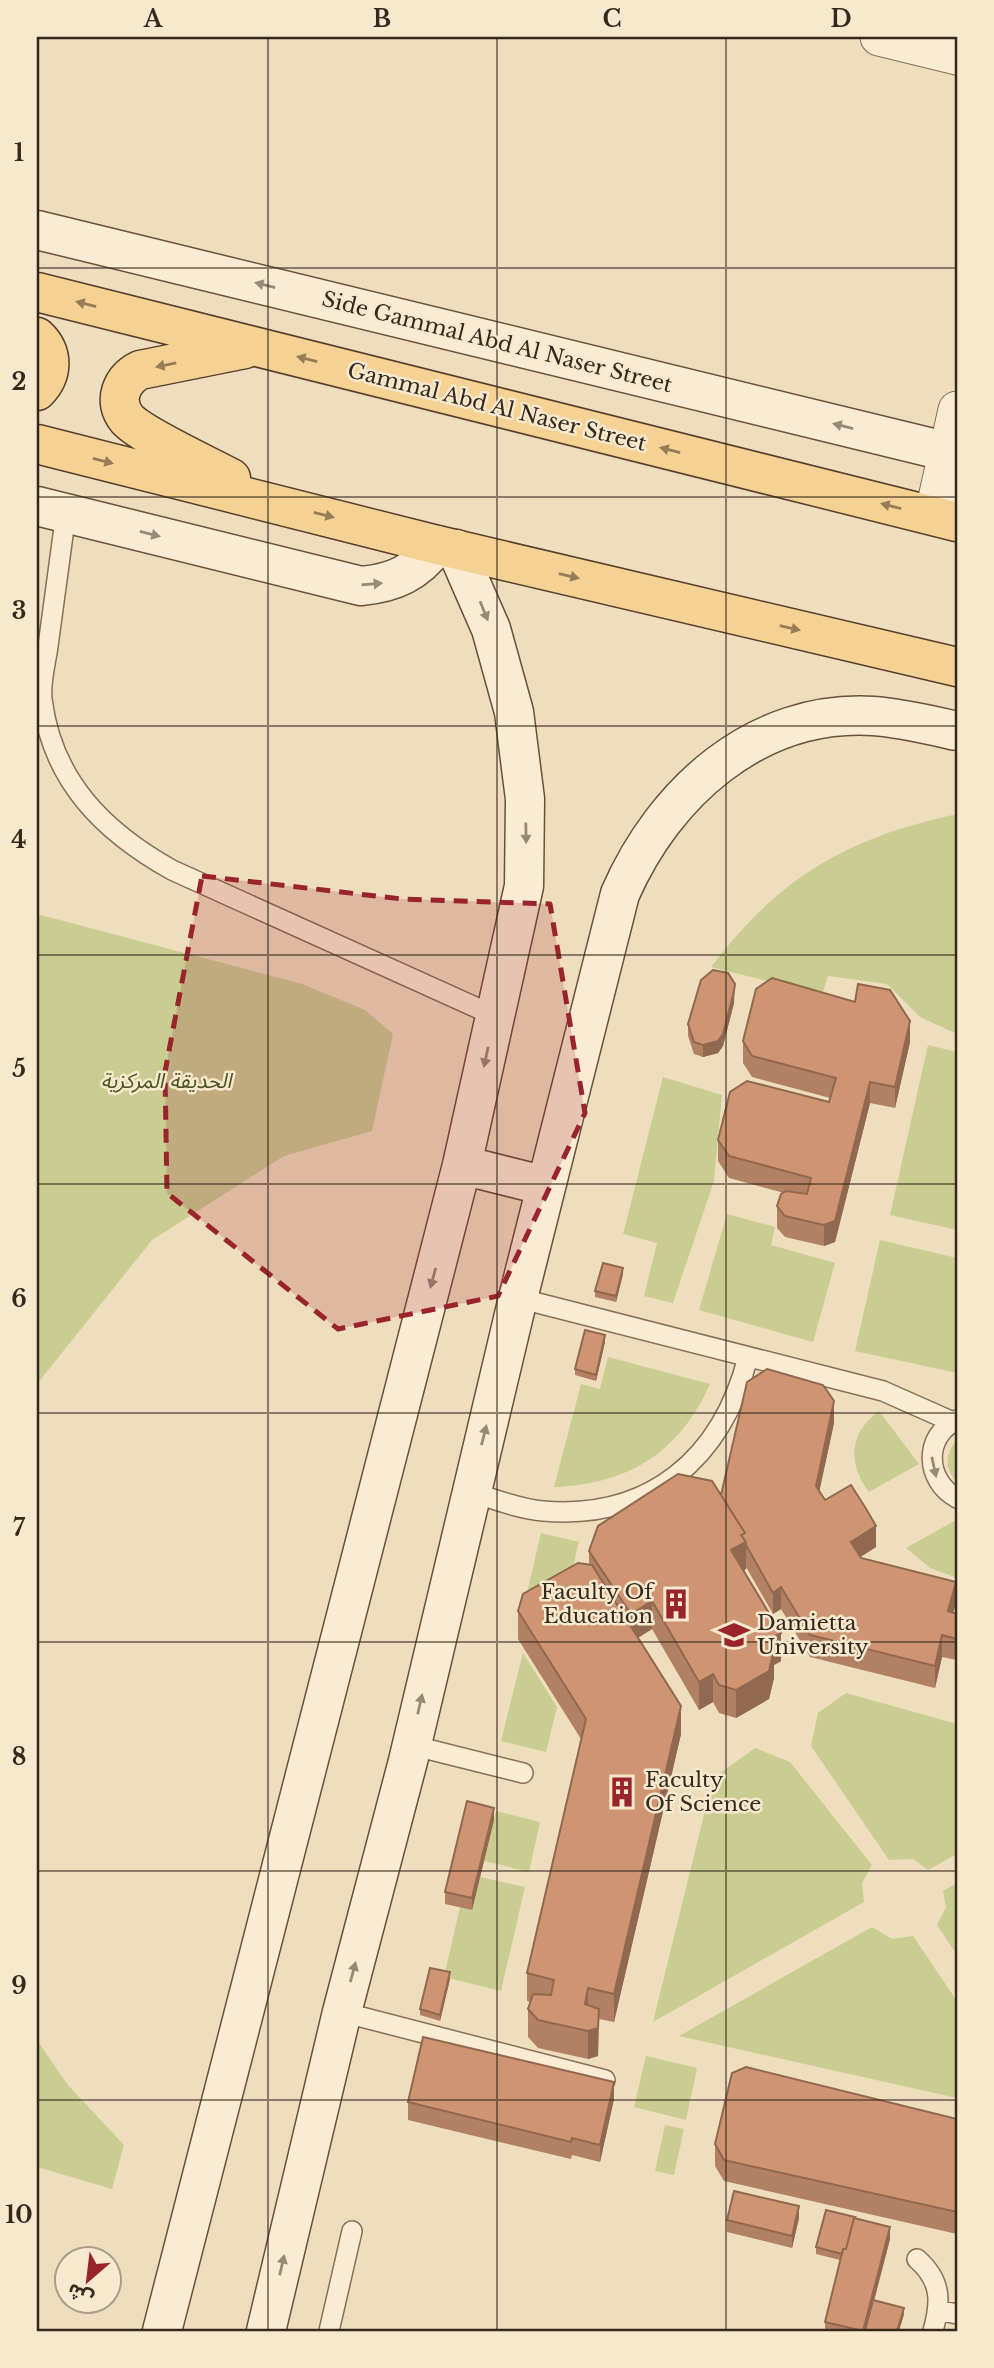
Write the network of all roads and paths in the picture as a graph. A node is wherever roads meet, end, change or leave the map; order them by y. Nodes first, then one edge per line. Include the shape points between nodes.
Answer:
1 (879, 37) edge
2 (957, 56) edge
3 (37, 230) edge
4 (37, 292) edge
5 (37, 337) edge
6 (257, 347) junction
7 (37, 391) edge
8 (957, 410) edge
9 (37, 444) edge
10 (952, 452) edge
11 (278, 504) junction
12 (51, 509) edge
13 (945, 519) edge
14 (447, 547) junction
15 (957, 667) edge
16 (957, 731) edge
17 (495, 1016) junction
18 (462, 1165) junction
19 (546, 1186) junction
20 (518, 1298) junction
21 (748, 1357) junction
22 (955, 1421) edge
23 (471, 1492) junction
24 (957, 1499) edge
25 (411, 1745) junction
26 (523, 1773) dead end
27 (342, 2012) junction
28 (605, 2080) edge
29 (352, 2231) dead end
30 (917, 2259) dead end
31 (948, 2312) edge
32 (162, 2331) edge
33 (266, 2331) edge
34 (329, 2331) edge
35 (933, 2331) edge

1 - 2 street
10 -> 3 main road, Side Gammal Abd Al Naser Street
6 -> 4 main road, Gammal Abd Al Naser Street
5 - 7 main road via 50,360 48,377
6 -> 11 main road via 141,370 125,382 120,401 122,412 136,427
13 -> 6 main road, Gammal Abd Al Naser Street
8 - 10 street
9 -> 11 main road
10 - 13 street
11 -> 14 main road
12 -> 14 main road via 361,586 398,579
12 - 17 lane via 42,696 51,741 71,782 98,818 133,848 172,870
14 -> 15 main road
14 -> 17 main road via 491,629 521,756 524,886
16 - 19 main road via 872,716 803,724 735,753 677,800 635,861 620,894
17 -> 18 main road
18 - 19 main road
18 -> 32 main road
19 - 20 main road
20 - 21 lane
23 -> 20 main road
21 - 22 lane via 883,1391
21 - 23 lane via 740,1392 702,1453 675,1477 644,1495 611,1507 575,1512 540,1511
22 -> 24 lane via 936,1440 932,1464 941,1486
25 -> 23 main road
25 - 26 lane
27 -> 25 main road
27 - 28 lane
33 -> 27 main road
29 - 34 lane
30 - 31 lane via 934,2278
31 - 35 lane

